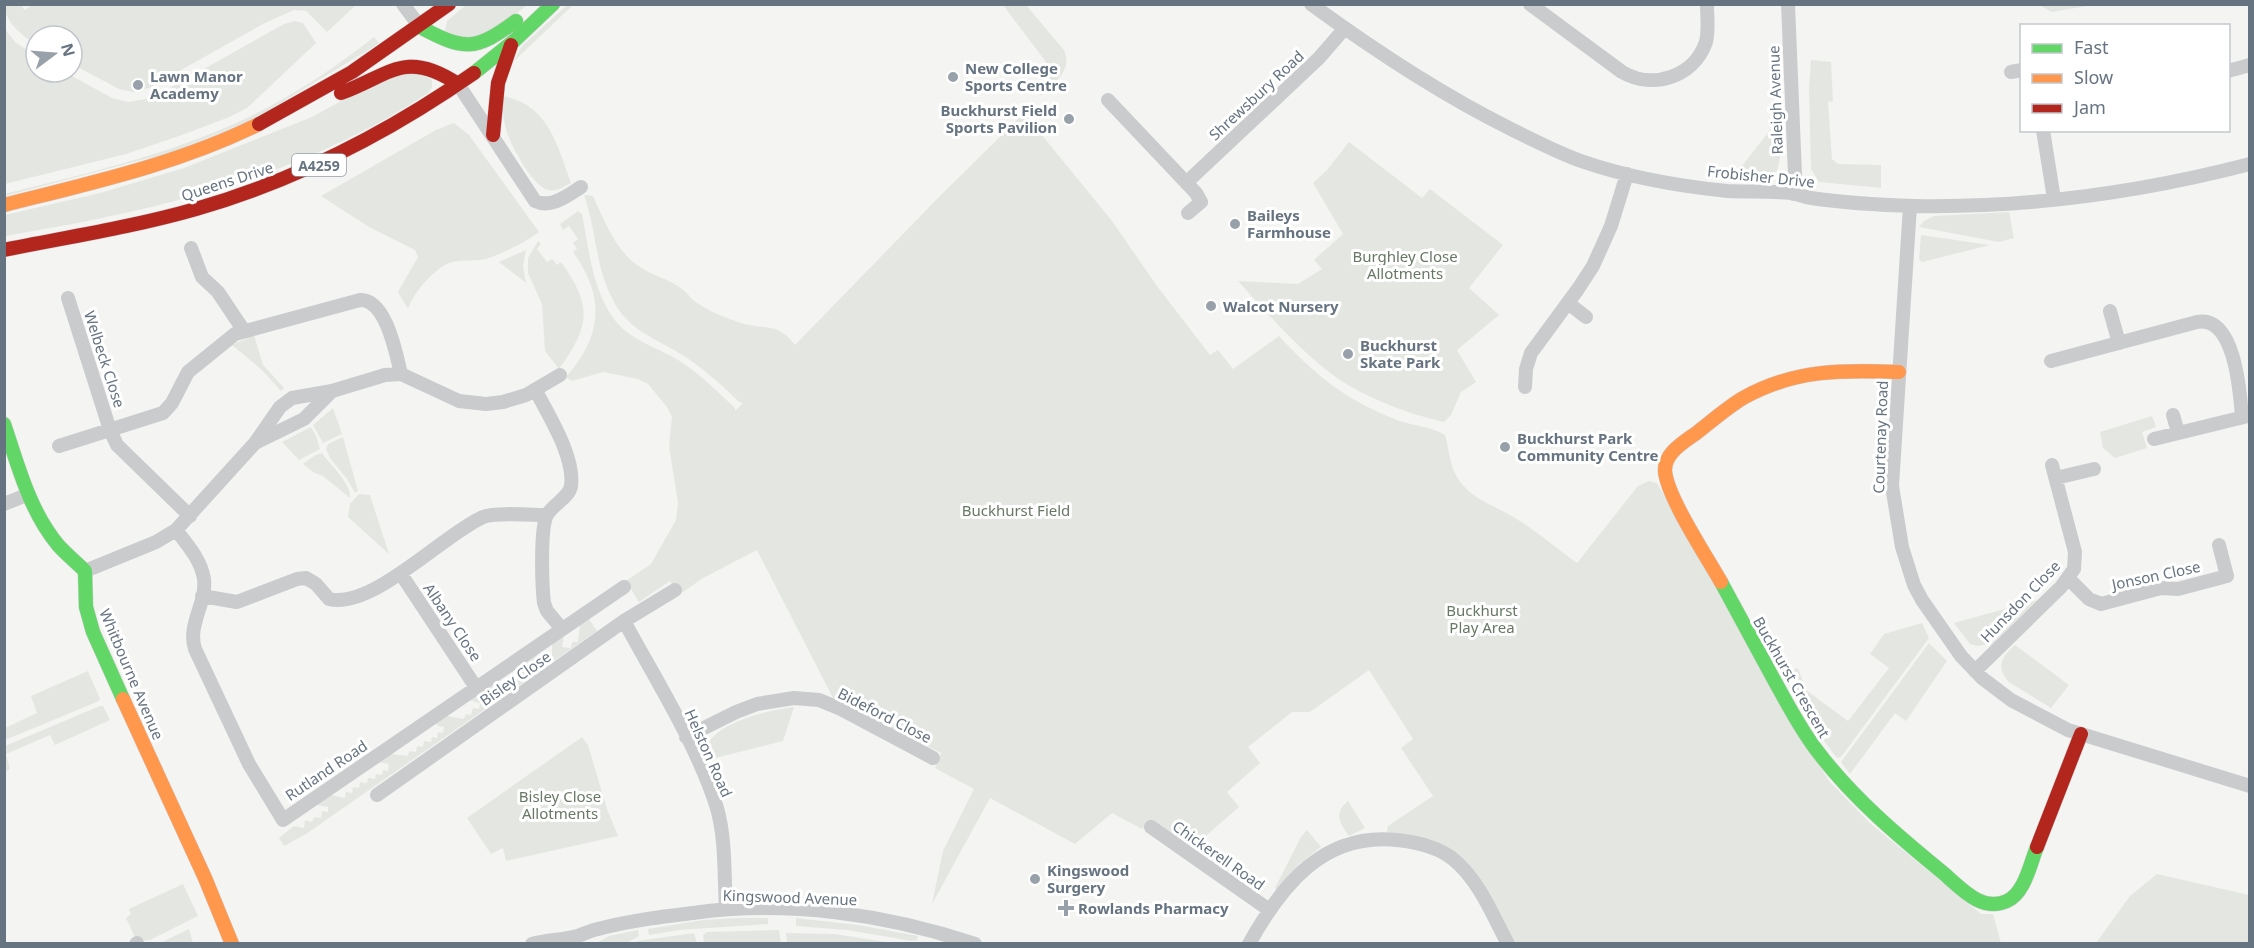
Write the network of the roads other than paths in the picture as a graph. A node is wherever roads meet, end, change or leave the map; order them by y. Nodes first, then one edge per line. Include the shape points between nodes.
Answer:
1 (403, 4) edge
2 (449, 4) edge
3 (1311, 4) edge
4 (1530, 4) edge
5 (1707, 4) edge
6 (1788, 4) edge
7 (553, 5) edge
8 (420, 27) junction
9 (1345, 28) junction
10 (515, 40) junction
11 (2250, 65) edge
12 (2230, 71) edge
13 (458, 84) junction
14 (1108, 100) dead end
15 (300, 105) junction
16 (2043, 132) edge
17 (493, 135) junction
18 (2250, 164) edge
19 (1627, 174) junction
20 (1187, 182) junction
21 (581, 187) dead end
22 (1794, 194) junction
23 (2054, 199) junction
24 (4, 205) edge
25 (1910, 206) junction
26 (1188, 213) dead end
27 (191, 248) dead end
28 (4, 250) edge
29 (68, 298) dead end
30 (1568, 303) junction
31 (2110, 311) dead end
32 (1586, 317) dead end
33 (244, 331) junction
34 (2119, 343) junction
35 (2051, 361) dead end
36 (1899, 372) junction
37 (401, 374) junction
38 (560, 375) dead end
39 (1525, 387) dead end
40 (332, 391) junction
41 (536, 391) junction
42 (2173, 415) dead end
43 (2246, 416) edge
44 (4, 424) edge
45 (110, 430) junction
46 (2178, 432) junction
47 (2154, 439) dead end
48 (255, 443) junction
49 (59, 446) dead end
50 (2094, 469) dead end
51 (29, 494) junction
52 (4, 504) edge
53 (547, 515) junction
54 (190, 516) junction
55 (176, 530) junction
56 (2219, 545) dead end
57 (85, 571) junction
58 (401, 574) junction
59 (2068, 579) junction
60 (624, 587) dead end
61 (675, 590) dead end
62 (202, 596) junction
63 (624, 621) junction
64 (562, 629) junction
65 (1975, 671) junction
66 (477, 689) junction
67 (2081, 734) junction
68 (686, 737) junction
69 (933, 758) dead end
70 (2250, 786) edge
71 (377, 795) dead end
72 (1150, 827) dead end
73 (726, 909) junction
74 (1268, 909) junction
75 (575, 940) edge
76 (232, 944) edge
77 (532, 944) edge
78 (975, 944) edge
79 (1249, 944) edge
80 (1508, 944) edge

1 - 8 street
2 - 8 street
3 - 9 street, Frobisher Drive
4 - 5 street via 1622,72 1651,81 1682,72 1699,55 1708,32
6 - 22 street, Raleigh Avenue
7 - 8 street via 515,22 496,37 471,46 453,44
7 - 10 street, Queens Drive / A4259
8 - 13 street
8 - 15 street
9 - 19 street, Frobisher Drive via 1496,121 1562,153
9 - 20 street, Shrewsbury Road via 1319,58
10 - 13 street, Queens Drive / A4259
10 - 17 street via 498,83
11 - 12 street
13 - 15 street via 434,69 398,68 345,92
13 - 17 street
13 - 28 street, Queens Drive / A4259 via 377,137 260,189 166,217
14 - 20 street
15 - 24 street via 175,159 124,176
16 - 23 street
17 - 21 street via 535,201 552,203
18 - 23 street, Frobisher Drive via 2158,184
19 - 22 street, Frobisher Drive via 1725,190
19 - 30 street via 1606,240
20 - 26 street via 1201,201
22 - 25 street, Frobisher Drive
23 - 25 street, Frobisher Drive via 2000,205
25 - 36 street, Courtenay Road
27 - 33 street via 202,277 218,292
29 - 45 street, Welbeck Close
30 - 32 street
30 - 39 street via 1533,350 1527,363
31 - 34 street
33 - 37 street via 355,301 369,301 387,326
33 - 45 street via 192,368 166,411
34 - 35 street
34 - 43 street via 2210,322 2220,330 2229,347
36 - 65 street, Courtenay Road via 1892,486 1902,547 1922,600 1950,643
36 - 67 street, Buckhurst Crescent via 1840,370 1805,374 1738,402 1670,454 1666,474 1676,502 1816,751 1869,809 1976,900 1987,904 2008,901 2022,887
37 - 40 street
37 - 41 street via 450,398 476,404 503,402
38 - 41 street
40 - 48 street via 303,419
40 - 48 street via 286,401
41 - 53 street via 567,456 571,482 569,492
42 - 46 street
43 - 46 street
44 - 51 street
45 - 49 street, Welbeck Close
45 - 54 street, Welbeck Close via 122,452
46 - 47 street
48 - 54 street
50 - 59 street, Hunsdon Close via 2054,472 2076,559
51 - 52 street
51 - 57 street via 44,526
53 - 58 street via 483,517
53 - 64 street via 544,603
54 - 55 street
55 - 57 street
55 - 62 street, Rutland Road via 201,570
56 - 59 street, Jonson Close via 2228,576 2178,589 2161,588 2101,604
57 - 76 street, Whitbourne Avenue via 86,607 93,632 201,867
58 - 62 street via 367,593 337,601 329,599 306,578 237,602
58 - 66 street, Albany Close
59 - 65 street, Hunsdon Close
60 - 64 street, Rutland Road
61 - 63 street, Bisley Close
62 - 66 street, Rutland Road via 193,634 195,649 252,770 283,820
63 - 68 street, Helston Road
63 - 71 street, Bisley Close
64 - 66 street, Rutland Road
65 - 67 street, Courtenay Road via 2011,700
67 - 70 street, Courtenay Road
68 - 69 street, Bideford Close via 757,704 810,699 841,709
68 - 73 street, Helston Road via 717,808 723,839
72 - 74 street, Chickerell Road
73 - 75 street, Kingswood Avenue via 594,930
73 - 78 street, Kingswood Avenue via 862,916 905,923
74 - 79 street, Chickerell Road
74 - 80 street, Chickerell Road via 1327,853 1361,841 1406,841 1437,850 1466,873
75 - 77 street, Kingswood Avenue

